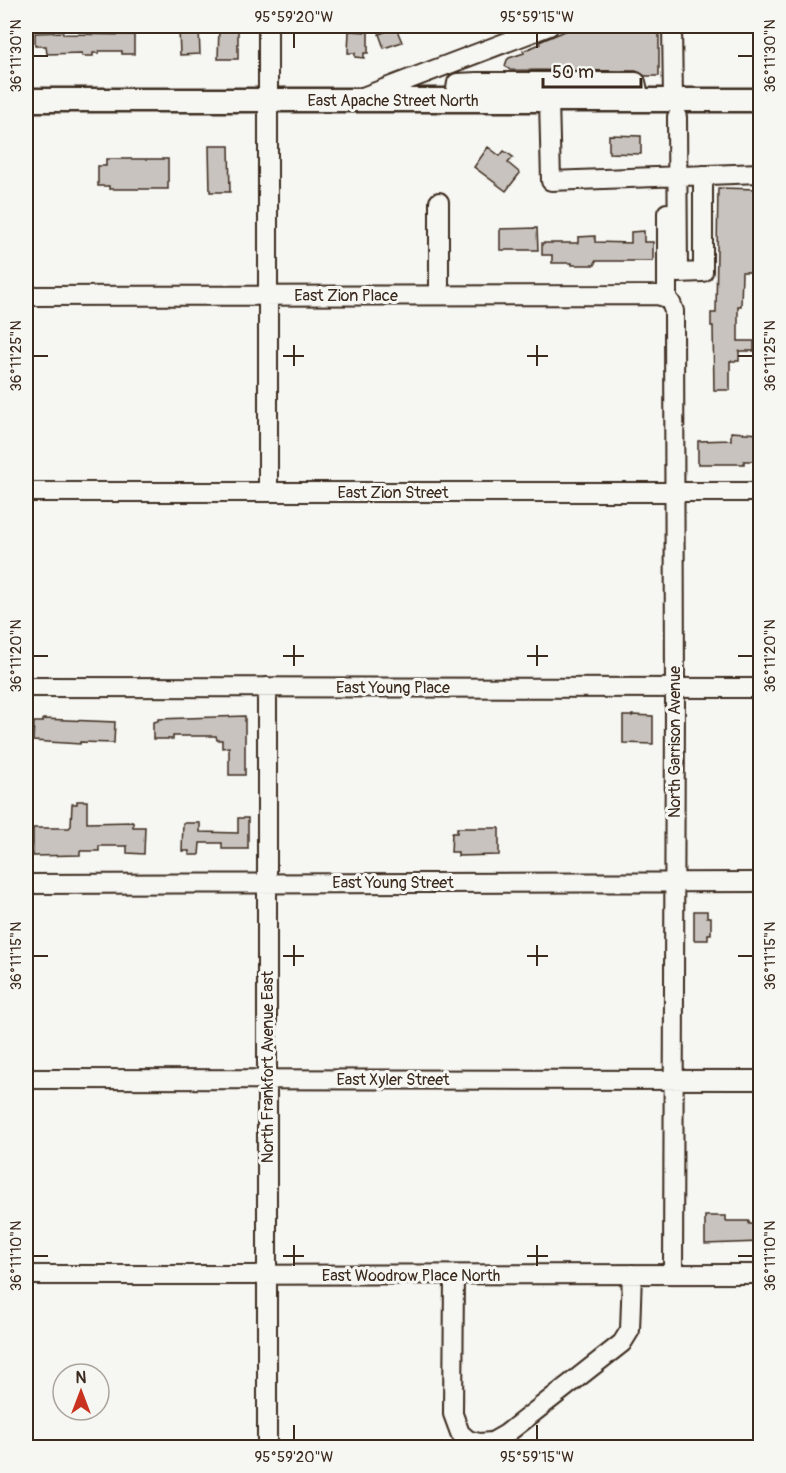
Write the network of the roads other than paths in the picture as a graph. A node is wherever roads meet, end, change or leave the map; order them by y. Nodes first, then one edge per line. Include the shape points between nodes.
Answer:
1 (268, 26) edge
2 (549, 26) edge
3 (672, 26) edge
4 (638, 91) junction
5 (455, 92) junction
6 (26, 100) edge
7 (269, 100) junction
8 (355, 100) junction
9 (549, 100) junction
10 (760, 100) edge
11 (675, 108) junction
12 (760, 173) edge
13 (703, 175) junction
14 (677, 176) junction
15 (439, 202) dead end
16 (667, 213) dead end
17 (439, 295) junction
18 (26, 296) edge
19 (267, 296) junction
20 (667, 298) junction
21 (268, 491) junction
22 (26, 492) edge
23 (674, 492) junction
24 (760, 492) edge
25 (26, 687) edge
26 (267, 687) junction
27 (675, 688) junction
28 (760, 688) edge
29 (674, 882) junction
30 (760, 882) edge
31 (267, 883) junction
32 (26, 884) edge
33 (267, 1078) junction
34 (26, 1079) edge
35 (674, 1080) junction
36 (760, 1080) edge
37 (673, 1273) junction
38 (632, 1274) junction
39 (760, 1274) edge
40 (26, 1275) edge
41 (266, 1275) junction
42 (454, 1275) junction
43 (267, 1448) edge

1 - 7 street
2 - 8 street
3 - 11 street
4 - 5 street
4 - 9 main road, East Apache Street North
4 - 11 main road, East Apache Street North
5 - 8 main road, East Apache Street North
5 - 9 main road, East Apache Street North
6 - 7 main road, East Apache Street North
7 - 8 main road, East Apache Street North
7 - 19 street
9 - 14 street via 551,181
10 - 11 main road, East Apache Street North
11 - 14 street
12 - 13 street
13 - 14 street
13 - 14 street via 703,272 678,273
15 - 17 street
16 - 20 street, North Garrison Avenue
17 - 19 street, East Zion Place
17 - 20 street, East Zion Place
18 - 19 street, East Zion Place
19 - 21 street
20 - 23 street, North Garrison Avenue via 674,311
21 - 22 street, East Zion Street
21 - 23 street, East Zion Street
23 - 24 street, East Zion Street
23 - 27 street, North Garrison Avenue
25 - 26 street, East Young Place
26 - 27 street, East Young Place
26 - 31 street, North Frankfort Avenue East
27 - 28 street, East Young Place
27 - 29 street, North Garrison Avenue
29 - 30 street, East Young Street
29 - 31 street, East Young Street
29 - 35 street, North Garrison Avenue
31 - 32 street, East Young Street
31 - 33 street, North Frankfort Avenue East
33 - 34 street, East Xyler Street
33 - 35 street, East Xyler Street
33 - 41 street, North Frankfort Avenue East
35 - 36 street, East Xyler Street
35 - 37 street, North Garrison Avenue
37 - 38 street, East Woodrow Place North
37 - 39 street, East Woodrow Place North
38 - 42 street, East Woodrow Place North
38 - 42 street via 630,1330 622,1343 506,1434 480,1443 460,1433 453,1414
40 - 41 street, East Woodrow Place North
41 - 42 street, East Woodrow Place North
41 - 43 street, North Frankfort Avenue East

